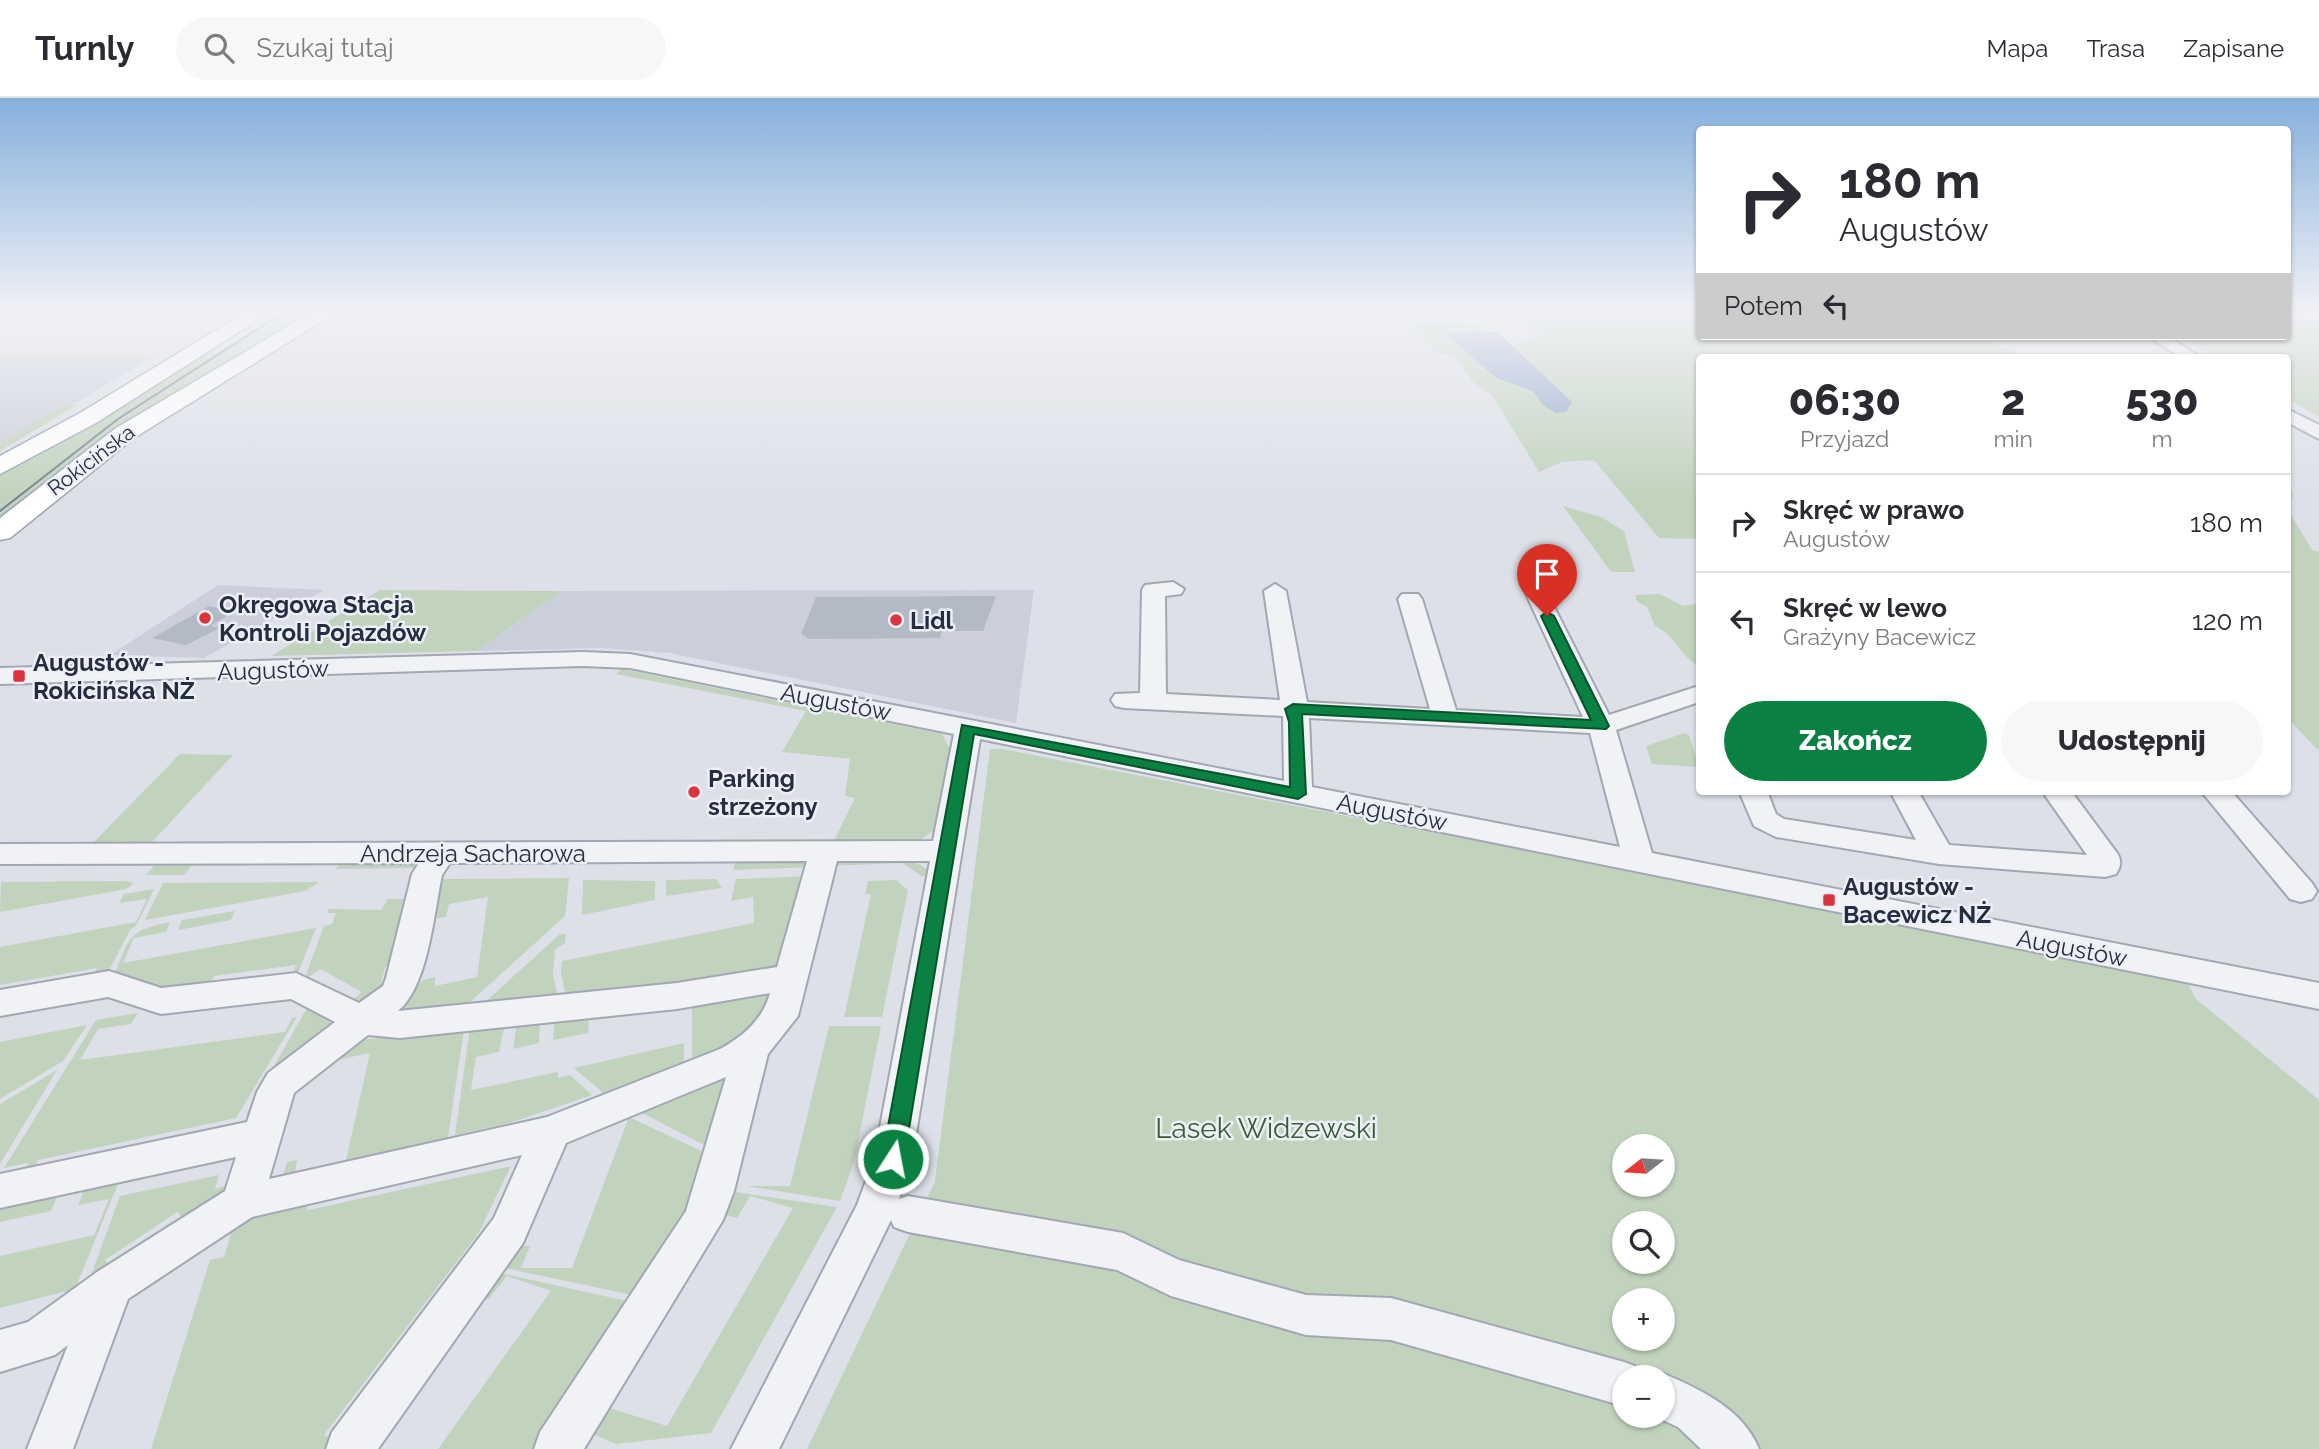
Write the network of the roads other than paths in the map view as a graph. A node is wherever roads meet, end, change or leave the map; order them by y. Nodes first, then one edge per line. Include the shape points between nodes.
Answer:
1 (161, 373) edge
2 (224, 373) edge
3 (2291, 416) edge
4 (2319, 433) edge
5 (0, 466) edge
6 (0, 531) edge
7 (1173, 590) dead end
8 (1275, 591) dead end
9 (1536, 594) dead end
10 (1410, 599) dead end
11 (0, 676) edge
12 (1696, 695) edge
13 (1124, 700) dead end
14 (1153, 701) junction
15 (1293, 709) junction
16 (1445, 716) junction
17 (1601, 726) junction
18 (968, 728) junction
19 (1298, 794) junction
20 (1755, 795) edge
21 (1906, 795) edge
22 (2059, 795) edge
23 (2219, 795) edge
24 (825, 851) junction
25 (946, 851) junction
26 (441, 853) junction
27 (0, 854) edge
28 (1939, 854) junction
29 (1639, 862) junction
30 (2301, 891) dead end
31 (791, 977) junction
32 (2319, 996) edge
33 (0, 1003) edge
34 (363, 1021) junction
35 (752, 1048) junction
36 (551, 1132) junction
37 (263, 1135) junction
38 (0, 1191) edge
39 (242, 1202) junction
40 (908, 1214) dead end
41 (112, 1286) junction
42 (0, 1351) edge
43 (1612, 1381) edge
44 (1675, 1402) edge
45 (50, 1449) edge
46 (349, 1449) edge
47 (557, 1449) edge
48 (754, 1449) edge
49 (1736, 1449) edge

1 - 5 main road, Rokicińska
2 - 6 main road, Rokicińska via 135,426
3 - 4 street
7 - 14 street via 1153,590
8 - 15 street
9 - 17 street
10 - 16 street
11 - 18 street, Augustów via 616,660
12 - 17 street
13 - 14 street
14 - 15 street
15 - 16 street
15 - 19 street
16 - 17 street
17 - 29 street
18 - 19 street, Augustów
18 - 25 street
19 - 29 street, Augustów
20 - 28 street via 1764,818 1776,827
21 - 28 street
22 - 28 street via 2106,860 2105,867
23 - 30 street
24 - 25 street, Andrzeja Sacharowa
24 - 26 street, Andrzeja Sacharowa
24 - 31 street
25 - 48 street via 893,1159 876,1209
26 - 27 street, Andrzeja Sacharowa
26 - 34 street via 428,874 400,987
29 - 32 street, Augustów
31 - 34 street via 689,995 411,1024 386,1026
31 - 35 street via 780,1016
33 - 34 street via 109,984 160,1000 296,986
34 - 37 street via 281,1083
35 - 36 street
35 - 47 street via 703,1220
36 - 39 street
36 - 46 street via 509,1230
37 - 38 street
37 - 39 street
39 - 41 street
40 - 43 street via 1123,1252 1171,1277 1306,1315 1391,1319
41 - 42 street via 39,1340
41 - 45 street
44 - 49 street via 1694,1411

